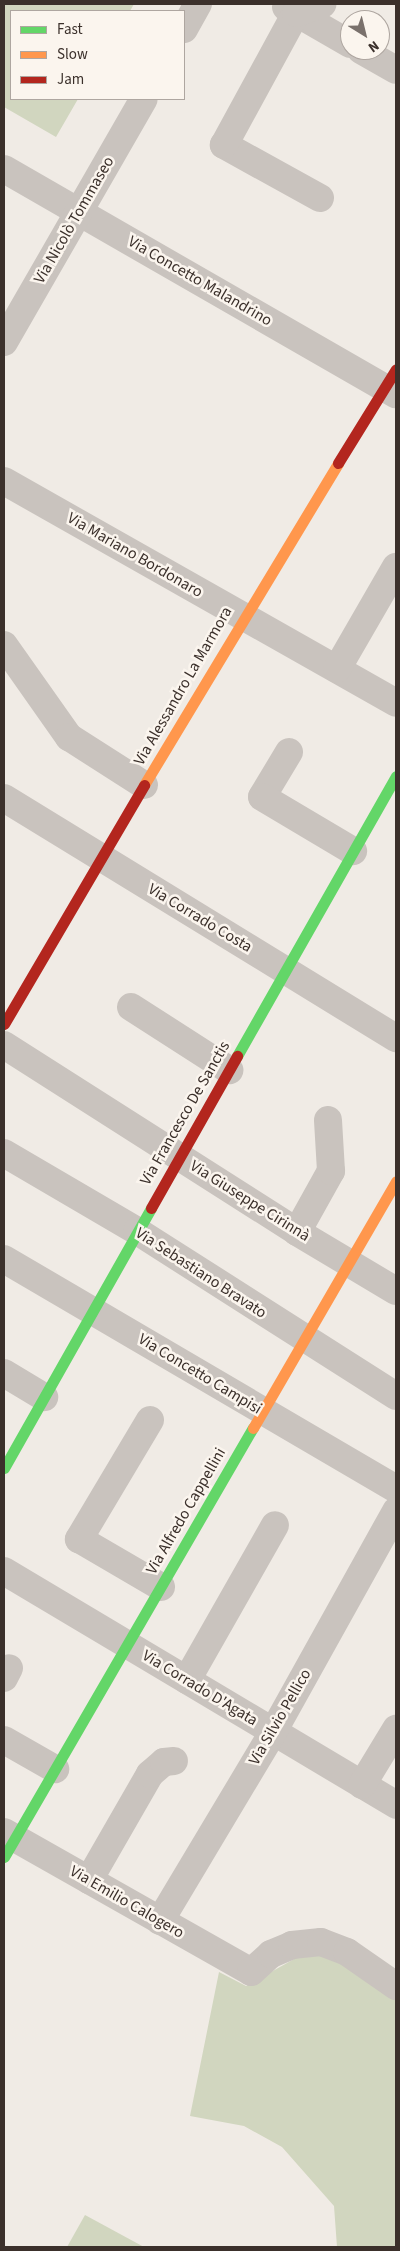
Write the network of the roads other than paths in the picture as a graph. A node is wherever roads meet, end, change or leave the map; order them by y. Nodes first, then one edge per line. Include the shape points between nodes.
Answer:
1 (198, 4) edge
2 (322, 4) edge
3 (289, 9) edge
4 (185, 27) edge
5 (340, 38) edge
6 (378, 60) edge
7 (396, 70) edge
8 (143, 100) edge
9 (4, 169) edge
10 (320, 198) dead end
11 (79, 212) junction
12 (4, 342) edge
13 (392, 383) edge
14 (4, 480) edge
15 (396, 567) edge
16 (244, 616) junction
17 (4, 645) edge
18 (336, 669) junction
19 (396, 703) edge
20 (289, 752) dead end
21 (396, 776) edge
22 (144, 784) junction
23 (4, 798) edge
24 (353, 851) junction
25 (101, 858) junction
26 (286, 970) junction
27 (130, 1007) dead end
28 (4, 1024) edge
29 (396, 1038) edge
30 (4, 1045) edge
31 (228, 1070) junction
32 (328, 1120) dead end
33 (4, 1153) edge
34 (178, 1157) junction
35 (396, 1181) edge
36 (137, 1232) junction
37 (297, 1232) junction
38 (4, 1259) edge
39 (350, 1262) junction
40 (396, 1291) edge
41 (91, 1310) junction
42 (304, 1339) junction
43 (4, 1373) edge
44 (396, 1396) edge
45 (44, 1397) junction
46 (263, 1411) junction
47 (150, 1420) dead end
48 (4, 1468) edge
49 (396, 1489) edge
50 (396, 1511) edge
51 (275, 1525) dead end
52 (4, 1571) edge
53 (161, 1587) junction
54 (127, 1644) junction
55 (187, 1680) junction
56 (396, 1729) edge
57 (273, 1732) junction
58 (4, 1740) edge
59 (174, 1762) dead end
60 (55, 1769) junction
61 (362, 1785) junction
62 (396, 1806) edge
63 (7, 1842) edge
64 (89, 1880) junction
65 (160, 1921) junction
66 (396, 1986) edge

1 - 4 street
2 - 3 street
3 - 5 street
3 - 10 street via 224,145
6 - 7 street
8 - 11 street, Via Nicolò Tommaseo
9 - 11 street, Via Concetto Malandrino
11 - 12 street, Via Nicolò Tommaseo
11 - 13 street, Via Concetto Malandrino
13 - 16 street, Via Alessandro La Marmora
14 - 16 street, Via Mariano Bordonaro
15 - 18 street
16 - 18 street, Via Mariano Bordonaro
16 - 22 street, Via Alessandro La Marmora
17 - 22 street via 69,737
18 - 19 street, Via Mariano Bordonaro
20 - 24 street via 262,798
21 - 24 street, Via Francesco De Sanctis
22 - 25 street, Via Alessandro La Marmora
23 - 25 street, Via Corrado Costa
24 - 26 street, Via Francesco De Sanctis
25 - 26 street, Via Corrado Costa
25 - 28 street, Via Alessandro La Marmora
26 - 29 street, Via Corrado Costa
26 - 31 street, Via Francesco De Sanctis
27 - 31 street
30 - 34 street, Via Giuseppe Cirinnà
31 - 34 street, Via Francesco De Sanctis
32 - 37 street via 331,1170
33 - 36 street, Via Sebastiano Bravato
34 - 36 street, Via Francesco De Sanctis
34 - 37 street, Via Giuseppe Cirinnà
35 - 39 street, Via Alfredo Cappellini
36 - 41 street, Via Francesco De Sanctis
36 - 42 street, Via Sebastiano Bravato
37 - 39 street, Via Giuseppe Cirinnà
38 - 41 street, Via Concetto Campisi
39 - 40 street, Via Giuseppe Cirinnà
39 - 42 street, Via Alfredo Cappellini
41 - 45 street, Via Francesco De Sanctis
41 - 46 street, Via Concetto Campisi
42 - 44 street, Via Sebastiano Bravato
42 - 46 street, Via Alfredo Cappellini
43 - 45 street
45 - 48 street, Via Francesco De Sanctis
46 - 49 street, Via Concetto Campisi
46 - 53 street, Via Alfredo Cappellini
47 - 53 street via 79,1539
50 - 57 street, Via Silvio Pellico
51 - 55 street
52 - 54 street, Via Corrado D'Agata
53 - 54 street, Via Alfredo Cappellini
54 - 55 street, Via Corrado D'Agata
54 - 60 street, Via Alfredo Cappellini
55 - 57 street, Via Corrado D'Agata
56 - 61 street
57 - 61 street, Via Corrado D'Agata
57 - 65 street, Via Silvio Pellico
58 - 60 street
59 - 64 street via 164,1762 150,1774
60 - 63 street, Via Alfredo Cappellini
61 - 62 street, Via Corrado D'Agata
63 - 64 street, Via Emilio Calogero
64 - 65 street, Via Emilio Calogero
65 - 66 street, Via Emilio Calogero via 251,1972 271,1954 292,1945 321,1942 347,1952

